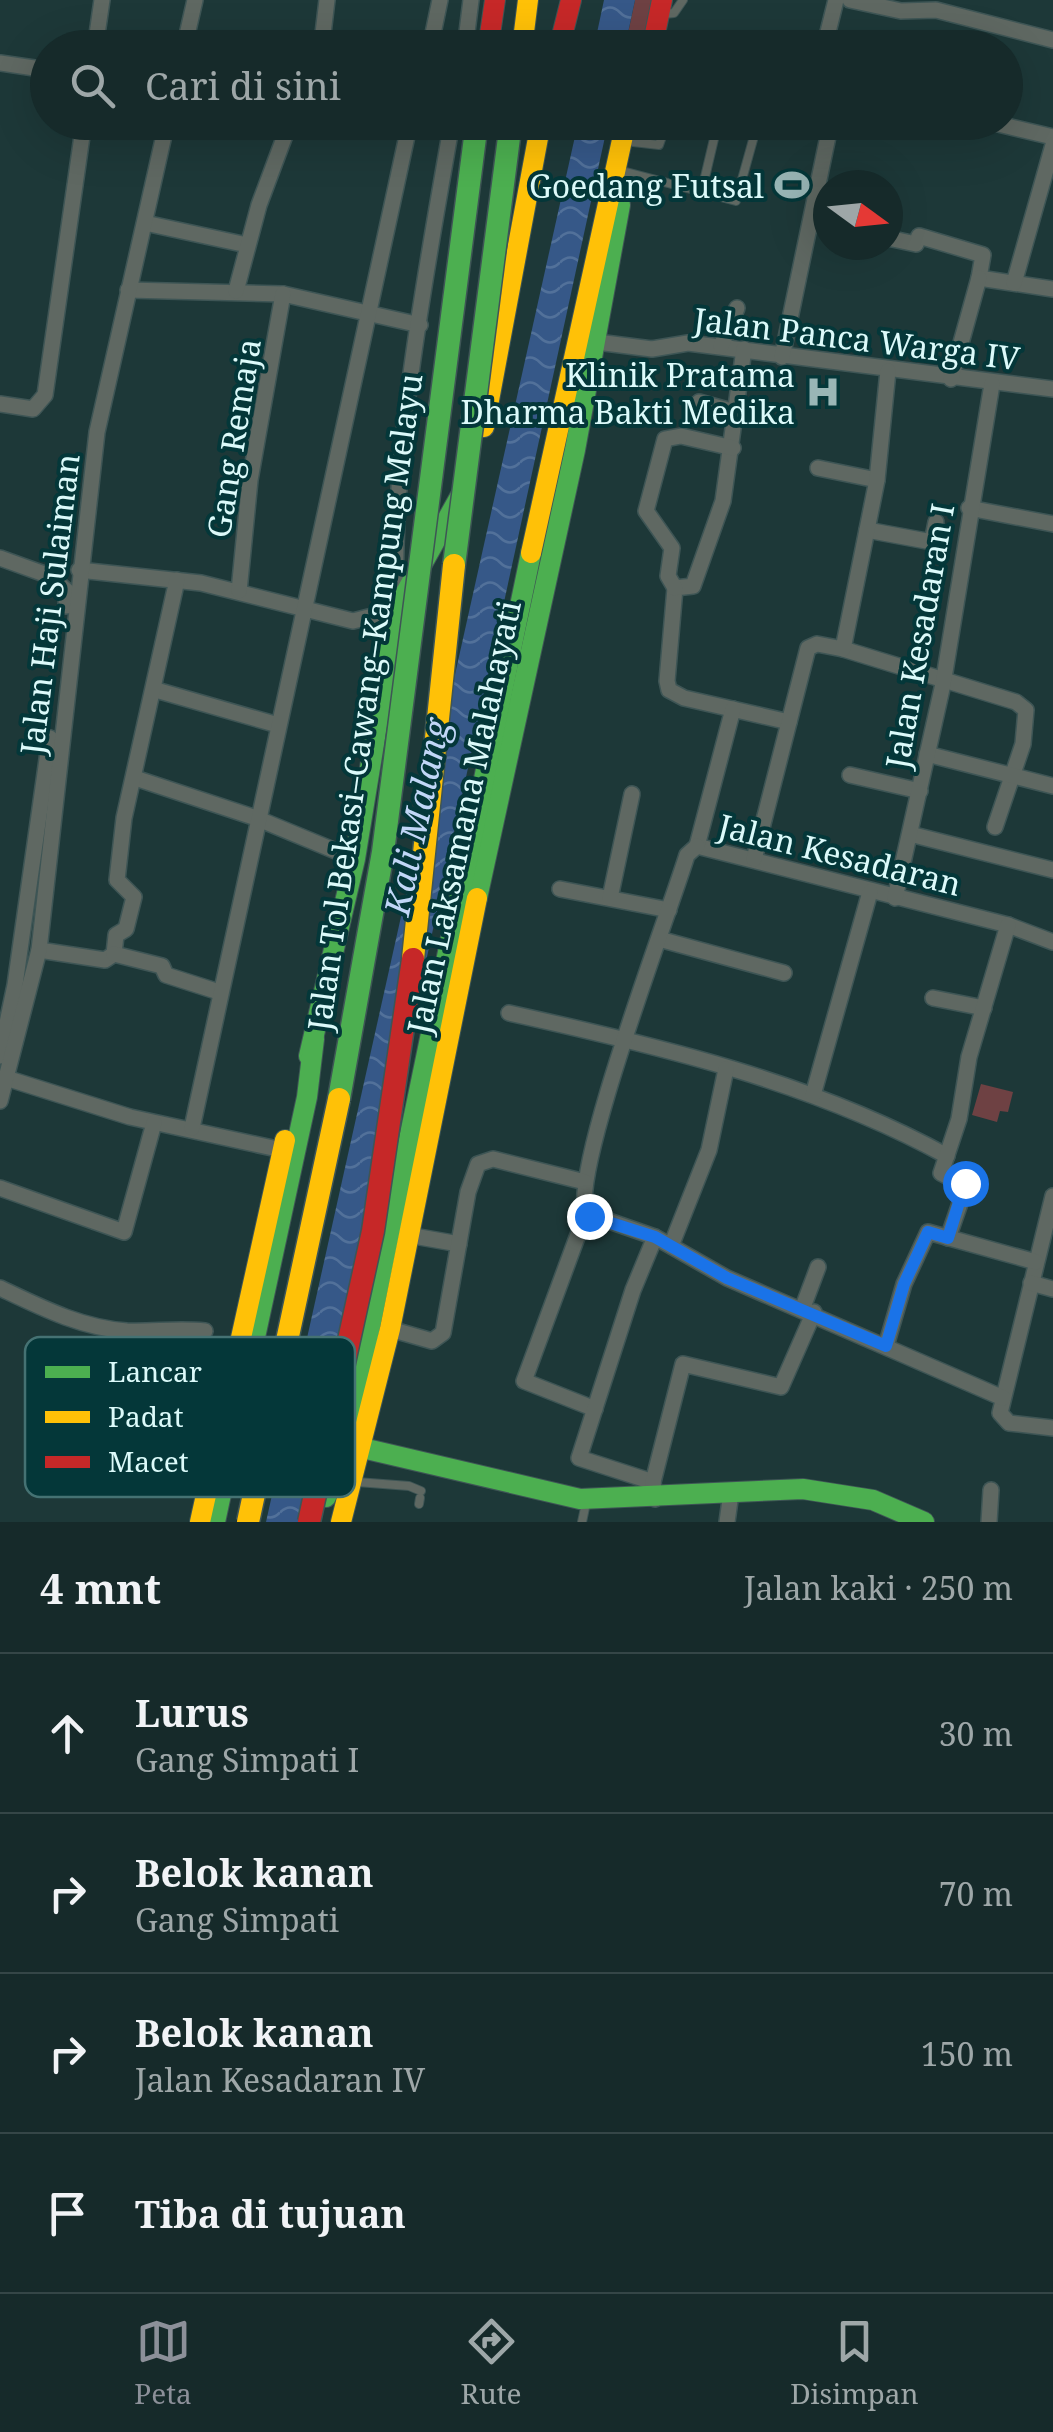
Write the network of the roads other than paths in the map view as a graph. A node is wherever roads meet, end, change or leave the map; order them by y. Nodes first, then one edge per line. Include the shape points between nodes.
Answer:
1 (102, 0) edge
2 (195, 0) edge
3 (327, 0) edge
4 (440, 0) edge
5 (471, 0) edge
6 (496, 0) edge
7 (528, 0) edge
8 (572, 0) edge
9 (683, 0) edge
10 (836, 0) edge
11 (850, 0) edge
12 (656, 29) edge
13 (98, 30) edge
14 (188, 30) edge
15 (323, 30) edge
16 (434, 30) edge
17 (467, 30) edge
18 (491, 30) edge
19 (524, 30) edge
20 (564, 30) edge
21 (828, 30) edge
22 (1014, 30) edge
23 (1023, 32) edge
24 (1053, 40) edge
25 (0, 63) edge
26 (30, 67) edge
27 (1023, 132) edge
28 (81, 140) edge
29 (164, 140) edge
30 (284, 140) edge
31 (406, 140) edge
32 (449, 140) edge
33 (475, 140) edge
34 (509, 140) edge
35 (538, 140) edge
36 (629, 140) edge
37 (630, 140) edge
38 (714, 140) edge
39 (753, 140) edge
40 (827, 140) edge
41 (1053, 141) edge
42 (626, 172) junction
43 (701, 194) junction
44 (810, 221) junction
45 (813, 222) edge
46 (145, 224) junction
47 (903, 241) edge
48 (247, 244) junction
49 (979, 278) junction
50 (1014, 283) junction
51 (1053, 289) edge
52 (128, 290) junction
53 (236, 291) junction
54 (283, 294) junction
55 (737, 308) dead end
56 (368, 311) junction
57 (420, 325) junction
58 (596, 342) junction
59 (721, 346) junction
60 (744, 349) junction
61 (782, 357) junction
62 (888, 371) junction
63 (952, 379) junction
64 (992, 384) junction
65 (1053, 388) edge
66 (699, 402) dead end
67 (0, 404) edge
68 (735, 412) junction
69 (733, 448) junction
70 (818, 468) dead end
71 (876, 480) junction
72 (969, 508) junction
73 (936, 522) dead end
74 (1053, 524) edge
75 (867, 530) junction
76 (3, 559) edge
77 (79, 570) junction
78 (0, 579) edge
79 (177, 580) junction
80 (676, 588) junction
81 (239, 590) junction
82 (302, 609) junction
83 (396, 610) junction
84 (842, 649) junction
85 (944, 684) junction
86 (156, 690) junction
87 (732, 709) junction
88 (789, 722) junction
89 (278, 724) junction
90 (927, 754) junction
91 (850, 775) dead end
92 (1012, 776) junction
93 (135, 778) junction
94 (1053, 786) edge
95 (920, 791) junction
96 (632, 794) dead end
97 (256, 818) junction
98 (995, 827) dead end
99 (910, 834) junction
100 (697, 846) junction
101 (355, 859) junction
102 (754, 859) junction
103 (1053, 870) edge
104 (560, 889) dead end
105 (870, 892) junction
106 (610, 898) junction
107 (896, 898) junction
108 (669, 910) junction
109 (1008, 925) junction
110 (659, 938) junction
111 (1053, 942) edge
112 (39, 950) junction
113 (114, 954) junction
114 (784, 973) dead end
115 (8, 982) edge
116 (220, 992) junction
117 (933, 998) dead end
118 (984, 1008) junction
119 (509, 1013) dead end
120 (314, 1039) junction
121 (624, 1039) junction
122 (0, 1056) edge
123 (726, 1069) junction
124 (6, 1078) junction
125 (812, 1095) junction
126 (0, 1101) edge
127 (154, 1122) junction
128 (192, 1128) junction
129 (282, 1150) junction
130 (947, 1156) junction
131 (585, 1182) junction
132 (0, 1188) edge
133 (1053, 1196) edge
134 (586, 1212) junction
135 (408, 1235) junction
136 (655, 1237) junction
137 (948, 1238) junction
138 (459, 1244) junction
139 (671, 1246) junction
140 (1036, 1262) junction
141 (818, 1267) dead end
142 (1030, 1284) junction
143 (0, 1288) edge
144 (1053, 1289) edge
145 (808, 1310) junction
146 (390, 1329) junction
147 (205, 1331) dead end
148 (241, 1337) edge
149 (255, 1337) edge
150 (288, 1337) edge
151 (350, 1337) edge
152 (886, 1346) junction
153 (355, 1397) edge
154 (1003, 1398) junction
155 (596, 1409) junction
156 (1053, 1428) edge
157 (358, 1447) junction
158 (355, 1462) edge
159 (355, 1481) edge
160 (990, 1490) dead end
161 (654, 1491) junction
162 (731, 1494) junction
163 (206, 1497) edge
164 (220, 1497) edge
165 (253, 1497) edge
166 (314, 1497) edge
167 (325, 1497) edge
168 (347, 1497) edge
169 (420, 1498) dead end
170 (584, 1510) edge
171 (916, 1520) edge
172 (200, 1522) edge
173 (215, 1522) edge
174 (248, 1522) edge
175 (309, 1522) edge
176 (318, 1522) edge
177 (341, 1522) edge
178 (727, 1522) edge
179 (989, 1522) edge

1 - 13 street
2 - 14 street
3 - 15 street
4 - 16 street
5 - 17 street
6 - 18 main road
7 - 19 main road
8 - 20 main road
9 - 12 lane
10 - 21 street
11 - 22 street via 901,11 936,10
23 - 24 street
25 - 26 street
27 - 41 street
28 - 67 street via 48,378 38,406
29 - 46 street, Jalan Haji Sulaiman
30 - 48 street
31 - 56 street
32 - 57 street
33 - 150 main road, Jalan Tol Bekasi–Cawang–Kampung Melayu, bridge via 383,852
34 - 151 main road, Jalan Tol Bekasi–Cawang–Kampung Melayu, bridge via 454,563 408,1004
35 - 83 main road via 482,439 462,494
36 - 153 main road via 475,806
37 - 42 main road, Jalan Laksamana Malahayati
38 - 43 lane
39 - 43 lane via 734,202
40 - 44 street
41 - 50 street
42 - 43 lane
42 - 58 main road, Jalan Laksamana Malahayati
44 - 45 street
44 - 61 street
46 - 48 street
46 - 52 street, Jalan Haji Sulaiman
47 - 49 street via 914,244 920,236 983,255
48 - 53 street
49 - 50 street
49 - 63 street
50 - 51 street
52 - 53 street
52 - 77 street, Jalan Haji Sulaiman via 97,432
53 - 54 street
54 - 56 street
54 - 81 street, Gang Remaja via 250,480
55 - 59 street
56 - 57 street
56 - 82 street
57 - 83 street via 394,546
58 - 59 street, Jalan Panca Warga IV via 652,349
58 - 135 main road, Jalan Laksamana Malahayati
59 - 60 street, Jalan Panca Warga IV
60 - 61 street, Jalan Panca Warga IV
60 - 68 street
61 - 62 street, Jalan Panca Warga IV
62 - 63 street, Jalan Panca Warga IV
62 - 71 street
63 - 64 street, Jalan Panca Warga IV
64 - 65 street, Jalan Panca Warga IV
64 - 72 street, Jalan Kesadaran I
66 - 68 street
68 - 69 street
69 - 80 street via 723,500 692,586
69 - 80 street via 665,439 646,511 672,548 668,576
70 - 71 street
71 - 75 street
72 - 74 street
72 - 85 street, Jalan Kesadaran I
73 - 75 street via 930,542
75 - 84 street
76 - 78 street
76 - 115 street via 68,591
77 - 79 street
77 - 112 street, Jalan Haji Sulaiman
79 - 81 street
79 - 86 street
80 - 87 street via 666,656 669,690
81 - 82 street
82 - 83 street via 361,621
82 - 89 street
83 - 101 main road via 368,728
84 - 85 street
84 - 88 street via 808,648
85 - 90 street, Jalan Kesadaran I
85 - 92 street via 1026,710
86 - 89 street
86 - 93 street
87 - 88 street
87 - 100 street
88 - 102 street
89 - 97 street
90 - 92 street
90 - 95 street, Jalan Kesadaran I
91 - 95 street
92 - 94 street
92 - 98 street
93 - 97 street
93 - 113 street via 117,880 134,897
95 - 99 street, Jalan Kesadaran I
96 - 106 street
97 - 101 street
97 - 116 street
99 - 103 street
99 - 107 street, Jalan Kesadaran I
100 - 102 street, Jalan Kesadaran
100 - 108 street, Jalan Kesadaran via 687,855
101 - 120 main road
102 - 105 street, Jalan Kesadaran
104 - 106 street
105 - 107 street, Jalan Kesadaran
105 - 125 street
106 - 108 street
107 - 109 street, Jalan Kesadaran
108 - 110 street, Jalan Kesadaran
109 - 111 street, Jalan Kesadaran
109 - 118 street
110 - 114 street
110 - 121 street, Jalan Kesadaran
112 - 113 street via 105,960
112 - 124 street, Jalan Haji Sulaiman
113 - 116 street
115 - 122 street
116 - 128 street
117 - 118 street
118 - 130 street
119 - 121 street
120 - 129 main road
120 - 149 main road
121 - 123 street
121 - 131 street, Jalan Kesadaran
123 - 125 street
123 - 139 street via 709,1150
124 - 126 street, Jalan Haji Sulaiman
124 - 127 street
125 - 130 street via 884,1121
127 - 128 street
127 - 132 street via 124,1232
128 - 129 street
129 - 148 main road
130 - 137 street via 941,1174 966,1186
131 - 134 street, Jalan Kesadaran
131 - 138 street via 493,1159 478,1164
133 - 140 street
134 - 136 street
134 - 155 street via 524,1381
135 - 138 street
135 - 146 main road, Jalan Laksamana Malahayati
136 - 139 street
136 - 155 street
137 - 140 street
137 - 152 street via 928,1232
138 - 146 street via 452,1300 438,1339
139 - 145 street via 727,1278
140 - 142 street
141 - 145 street
142 - 144 street
142 - 154 street
143 - 147 street via 125,1331
145 - 152 street
145 - 161 street via 781,1387 683,1364
146 - 157 main road, Jalan Laksamana Malahayati
152 - 154 street
154 - 156 street via 1000,1427
155 - 161 street via 579,1458
157 - 158 main road, Jalan Laksamana Malahayati
157 - 170 main road
159 - 169 lane via 409,1486
160 - 179 street
161 - 162 main road
161 - 170 main road
162 - 171 main road via 840,1492
162 - 178 street
163 - 172 main road
164 - 173 main road
165 - 174 main road, Jalan Tol Bekasi–Cawang–Kampung Melayu, bridge
166 - 175 main road, Jalan Tol Bekasi–Cawang–Kampung Melayu, bridge
167 - 176 main road
168 - 177 main road, Jalan Laksamana Malahayati

